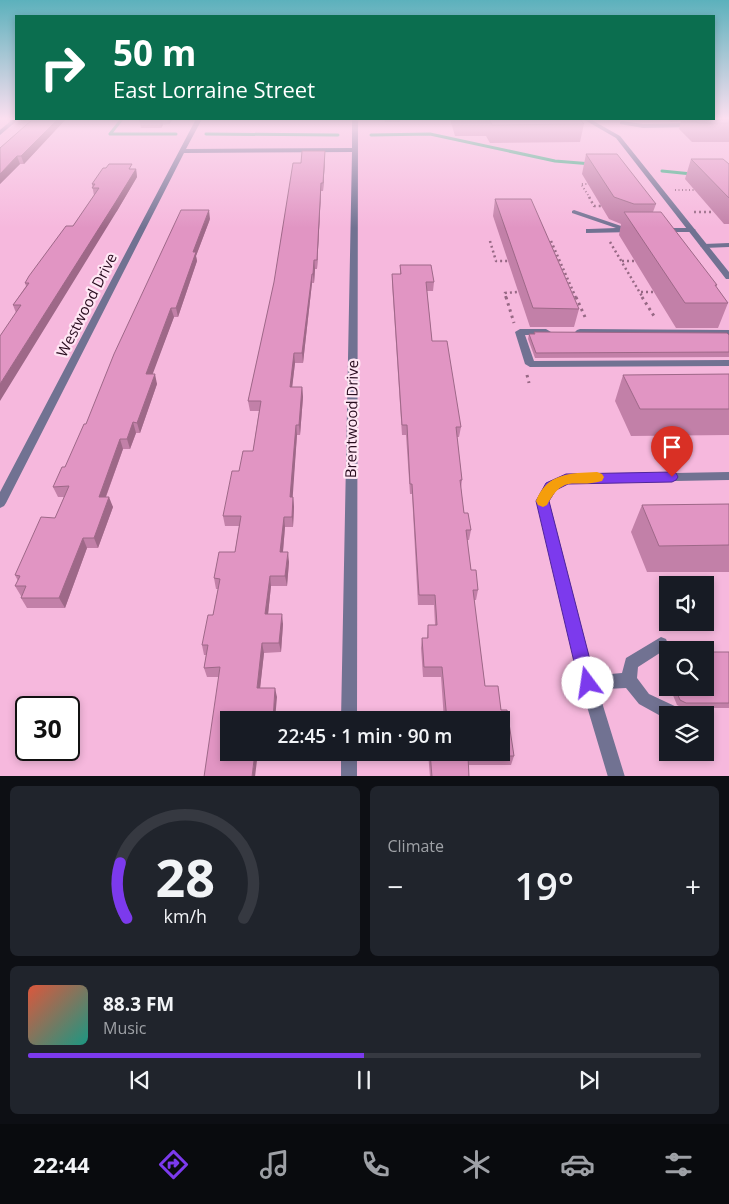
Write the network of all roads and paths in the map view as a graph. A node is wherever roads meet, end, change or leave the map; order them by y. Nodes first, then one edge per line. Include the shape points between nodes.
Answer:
1 (181, 155) edge
2 (355, 155) edge
3 (632, 155) edge
4 (591, 184) edge
5 (675, 190) dead end
6 (694, 190) dead end
7 (605, 206) edge
8 (574, 212) dead end
9 (693, 212) dead end
10 (714, 212) dead end
11 (658, 230) edge
12 (692, 230) junction
13 (589, 231) dead end
14 (490, 241) dead end
15 (551, 241) edge
16 (609, 241) dead end
17 (729, 245) edge
18 (704, 246) junction
19 (621, 260) junction
20 (508, 261) edge
21 (553, 261) edge
22 (560, 261) junction
23 (635, 261) dead end
24 (729, 277) edge
25 (518, 292) dead end
26 (567, 292) edge
27 (574, 292) junction
28 (640, 292) junction
29 (654, 292) dead end
30 (654, 316) dead end
31 (585, 317) dead end
32 (515, 325) dead end
33 (729, 333) edge
34 (729, 363) edge
35 (729, 476) edge
36 (0, 503) edge
37 (659, 645) edge
38 (629, 680) junction
39 (588, 683) junction
40 (659, 707) edge
41 (349, 711) edge
42 (349, 761) edge
43 (349, 776) edge
44 (618, 776) edge

1 - 36 street, Westwood Drive
2 - 41 street, Brentwood Drive
3 - 12 street
4 - 7 path via 581,184 594,206
5 - 6 path
8 - 13 street via 638,230
9 - 10 path
11 - 12 street
12 - 18 street
14 - 20 path via 496,261
15 - 22 path
16 - 19 path
17 - 18 street
18 - 24 street
19 - 23 path
19 - 28 path
21 - 22 path
22 - 27 path
25 - 32 path via 506,293
26 - 27 path
27 - 31 path
28 - 29 path
28 - 30 path
33 - 34 street via 520,332 530,364
35 - 39 street via 576,478 551,486 543,507
37 - 38 street via 631,663
38 - 39 street
38 - 40 street via 644,699
39 - 44 street
42 - 43 street

